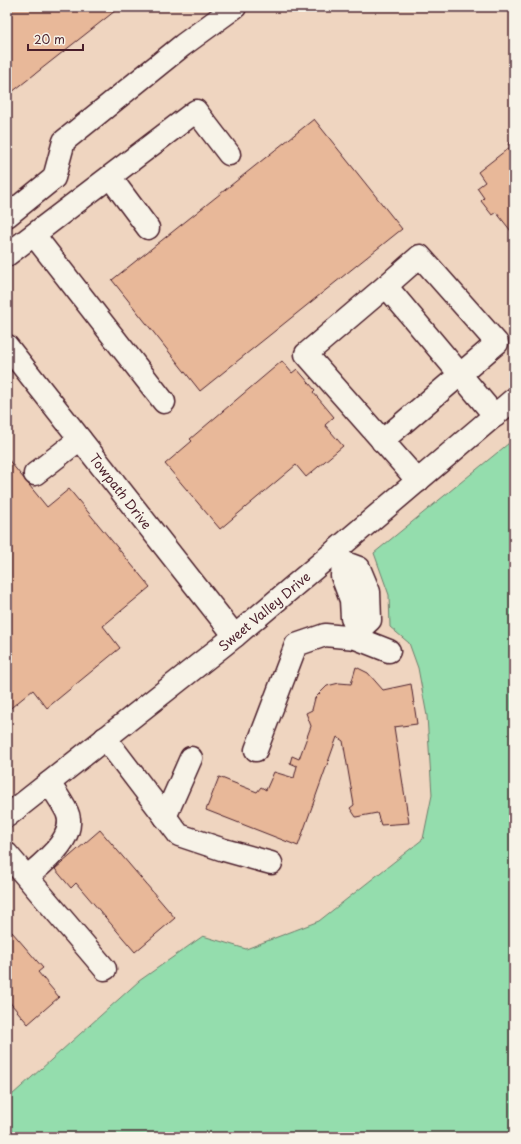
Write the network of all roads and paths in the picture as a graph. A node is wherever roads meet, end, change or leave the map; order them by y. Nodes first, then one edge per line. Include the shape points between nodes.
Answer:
1 (235, 7) edge
2 (229, 154) dead end
3 (110, 177) junction
4 (7, 216) edge
5 (148, 228) dead end
6 (34, 235) junction
7 (7, 255) edge
8 (386, 286) junction
9 (7, 346) edge
10 (461, 375) junction
11 (514, 399) edge
12 (164, 402) dead end
13 (495, 416) junction
14 (80, 439) junction
15 (382, 441) junction
16 (35, 474) dead end
17 (418, 481) junction
18 (339, 556) junction
19 (357, 635) junction
20 (235, 636) junction
21 (389, 651) dead end
22 (105, 738) junction
23 (256, 750) dead end
24 (191, 758) dead end
25 (49, 783) junction
26 (9, 809) edge
27 (165, 817) junction
28 (7, 854) edge
29 (271, 863) dead end
30 (27, 877) junction
31 (105, 969) dead end

1 - 4 street via 64,140 54,178
2 - 3 street via 196,112
3 - 5 street
3 - 6 street
6 - 7 street
6 - 12 street
8 - 10 street
8 - 10 street via 420,256 497,343
8 - 15 street via 306,354
9 - 14 street, Towpath Drive
10 - 13 street
10 - 15 street
11 - 13 street, Sweet Valley Drive
13 - 17 street, Sweet Valley Drive
14 - 16 street
14 - 20 street, Towpath Drive
15 - 17 street
17 - 18 street, Sweet Valley Drive
18 - 19 street via 359,568 369,592 370,620
18 - 20 street, Sweet Valley Drive
19 - 21 street
19 - 23 street via 325,635 296,645
20 - 22 street, Sweet Valley Drive
22 - 25 street, Sweet Valley Drive
22 - 27 street
24 - 27 street
25 - 26 street, Sweet Valley Drive
25 - 30 street via 68,814 68,829 63,841 47,860
27 - 29 street via 179,835
28 - 30 street
30 - 31 street

